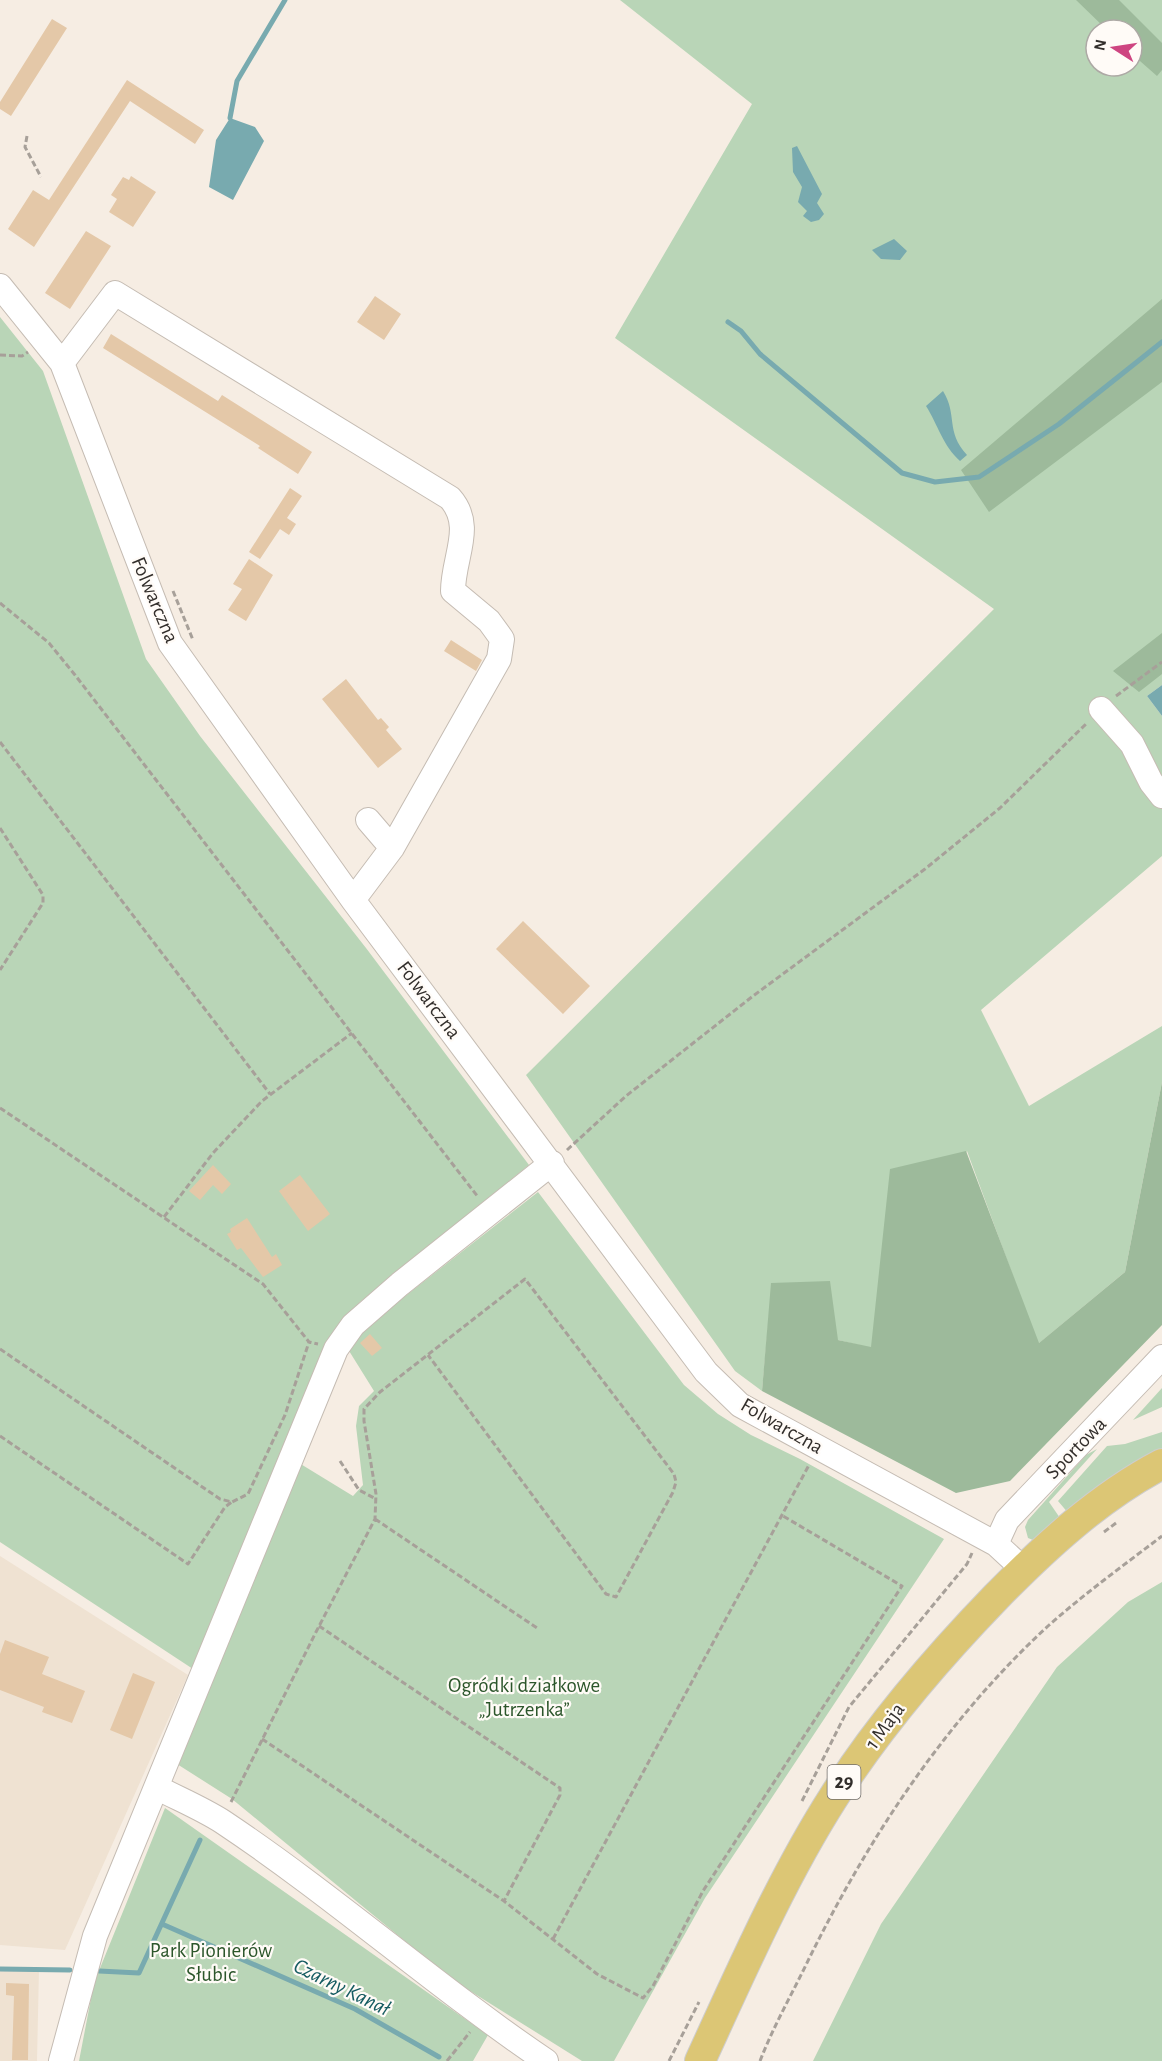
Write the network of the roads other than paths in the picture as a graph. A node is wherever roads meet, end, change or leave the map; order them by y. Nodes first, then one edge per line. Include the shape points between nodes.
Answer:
1 (0, 286) edge
2 (62, 363) junction
3 (1101, 709) road end
4 (1162, 796) edge
5 (368, 820) dead end
6 (392, 848) junction
7 (353, 900) junction
8 (552, 1163) junction
9 (1162, 1357) edge
10 (1162, 1464) edge
11 (996, 1544) junction
12 (1023, 1569) junction
13 (158, 1788) junction
14 (61, 2061) edge
15 (546, 2061) edge
16 (700, 2061) edge

1 - 2 street, Folwarczna
2 - 6 street via 115,293 450,498 461,510 463,528 453,591 489,621 502,639 499,659
2 - 7 street, Folwarczna via 170,643
3 - 4 street via 1132,744
5 - 6 street
6 - 7 street
7 - 8 street, Folwarczna
8 - 11 street, Folwarczna via 706,1372 740,1406
8 - 13 street via 353,1325 336,1349
9 - 11 street, Sportowa via 1007,1520
10 - 12 main road, 1 Maja / 29 via 1080,1519
11 - 12 street, Folwarczna
12 - 16 main road, 1 Maja / 29 via 898,1707 834,1797 804,1848
13 - 14 street via 95,1936
13 - 15 street via 221,1821

